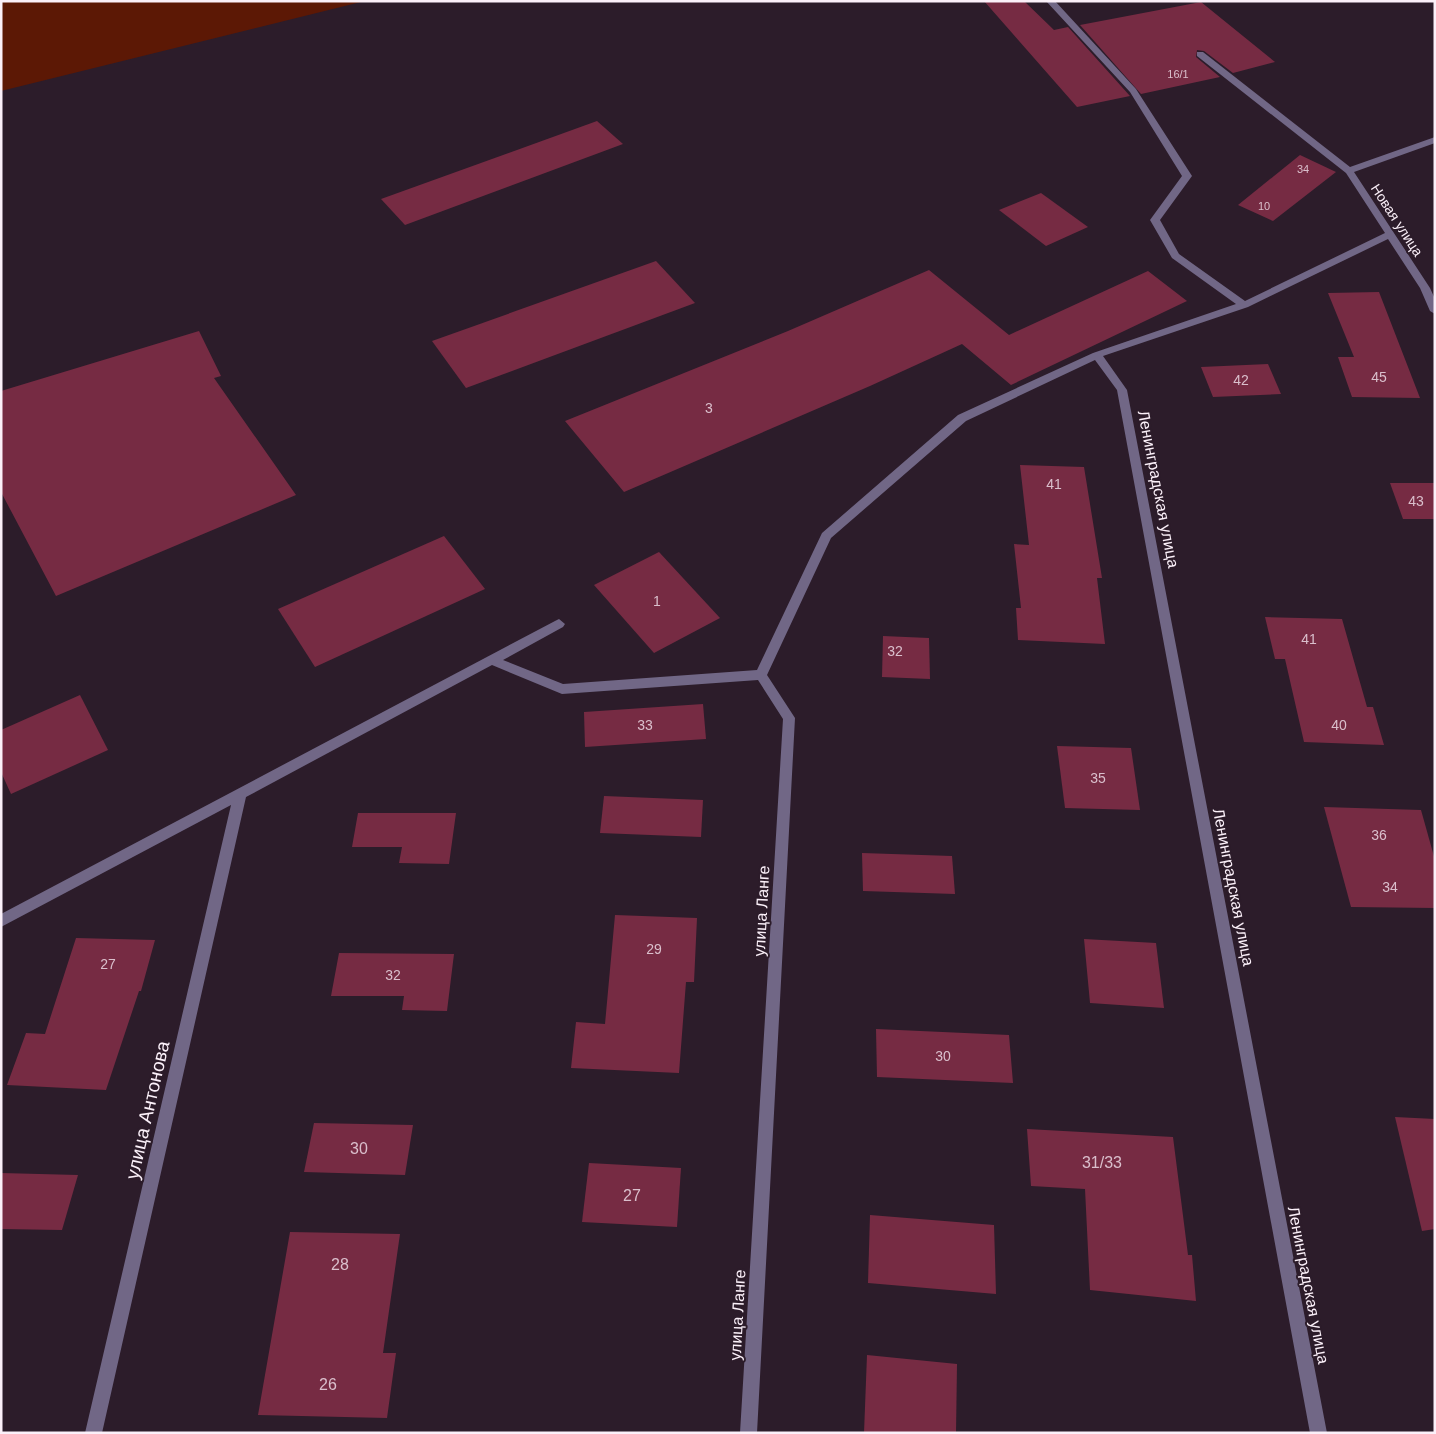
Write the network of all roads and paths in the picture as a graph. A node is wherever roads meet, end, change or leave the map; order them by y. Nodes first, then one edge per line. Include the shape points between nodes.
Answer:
1 (1050, 1) edge
2 (1200, 54) dead end
3 (1435, 140) edge
4 (1349, 171) junction
5 (1390, 234) junction
6 (1244, 305) junction
7 (1435, 311) edge
8 (1097, 355) junction
9 (558, 624) dead end
10 (492, 660) junction
11 (761, 675) junction
12 (240, 796) junction
13 (1, 921) edge
14 (94, 1433) edge
15 (748, 1433) edge
16 (1319, 1433) edge

1 - 6 street via 1133,91 1187,176 1155,220 1175,256
2 - 4 street, Новая улица
3 - 4 street
4 - 5 street, Новая улица
5 - 6 street
5 - 7 street, Новая улица via 1425,288
6 - 8 street
8 - 11 street via 962,418 826,536
8 - 16 street, Ленинградская улица via 1122,390
9 - 10 street
10 - 11 street via 562,689
10 - 12 street
11 - 15 street, улица Ланге via 789,718
12 - 13 street
12 - 14 street, улица Антонова

